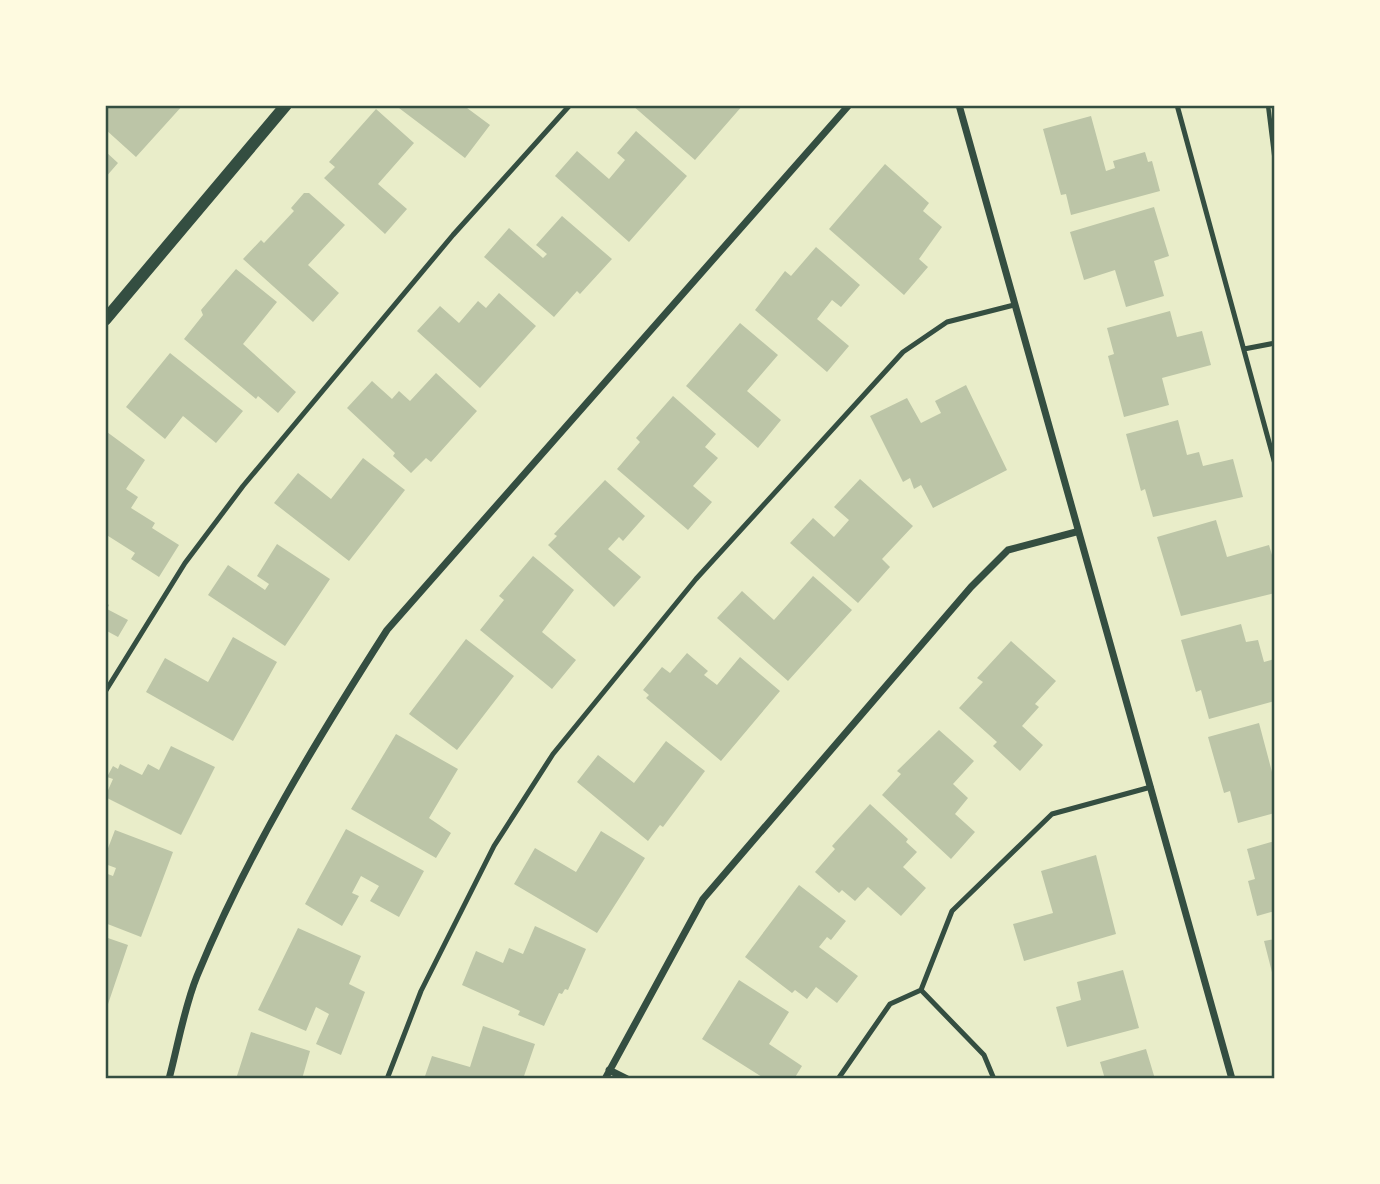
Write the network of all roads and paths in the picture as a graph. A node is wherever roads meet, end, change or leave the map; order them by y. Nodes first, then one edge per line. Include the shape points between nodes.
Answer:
1 (286, 105) edge
2 (570, 105) edge
3 (849, 105) edge
4 (959, 105) edge
5 (1177, 105) edge
6 (1268, 105) edge
7 (1275, 162) edge
8 (1014, 305) junction
9 (105, 320) edge
10 (1275, 343) edge
11 (1244, 349) junction
12 (1275, 464) edge
13 (1076, 532) junction
14 (105, 692) edge
15 (1151, 787) junction
16 (921, 990) junction
17 (609, 1070) junction
18 (169, 1079) edge
19 (387, 1079) edge
20 (605, 1079) edge
21 (627, 1079) edge
22 (838, 1079) edge
23 (993, 1079) edge
24 (1232, 1079) edge

1 - 9 street
2 - 14 lane via 453,235 243,486 185,563
3 - 18 street via 387,630 326,725 257,848 196,978
4 - 8 street
5 - 11 lane
6 - 7 path
8 - 13 street
8 - 19 lane via 947,322 903,352 696,579 553,754 495,846 421,991
10 - 11 lane
11 - 12 lane
13 - 15 street
13 - 17 street via 1008,550 971,587 703,899
15 - 16 lane via 1052,814 952,911
15 - 24 street
16 - 22 lane via 890,1004
16 - 23 lane via 984,1055
17 - 20 street
17 - 21 street

